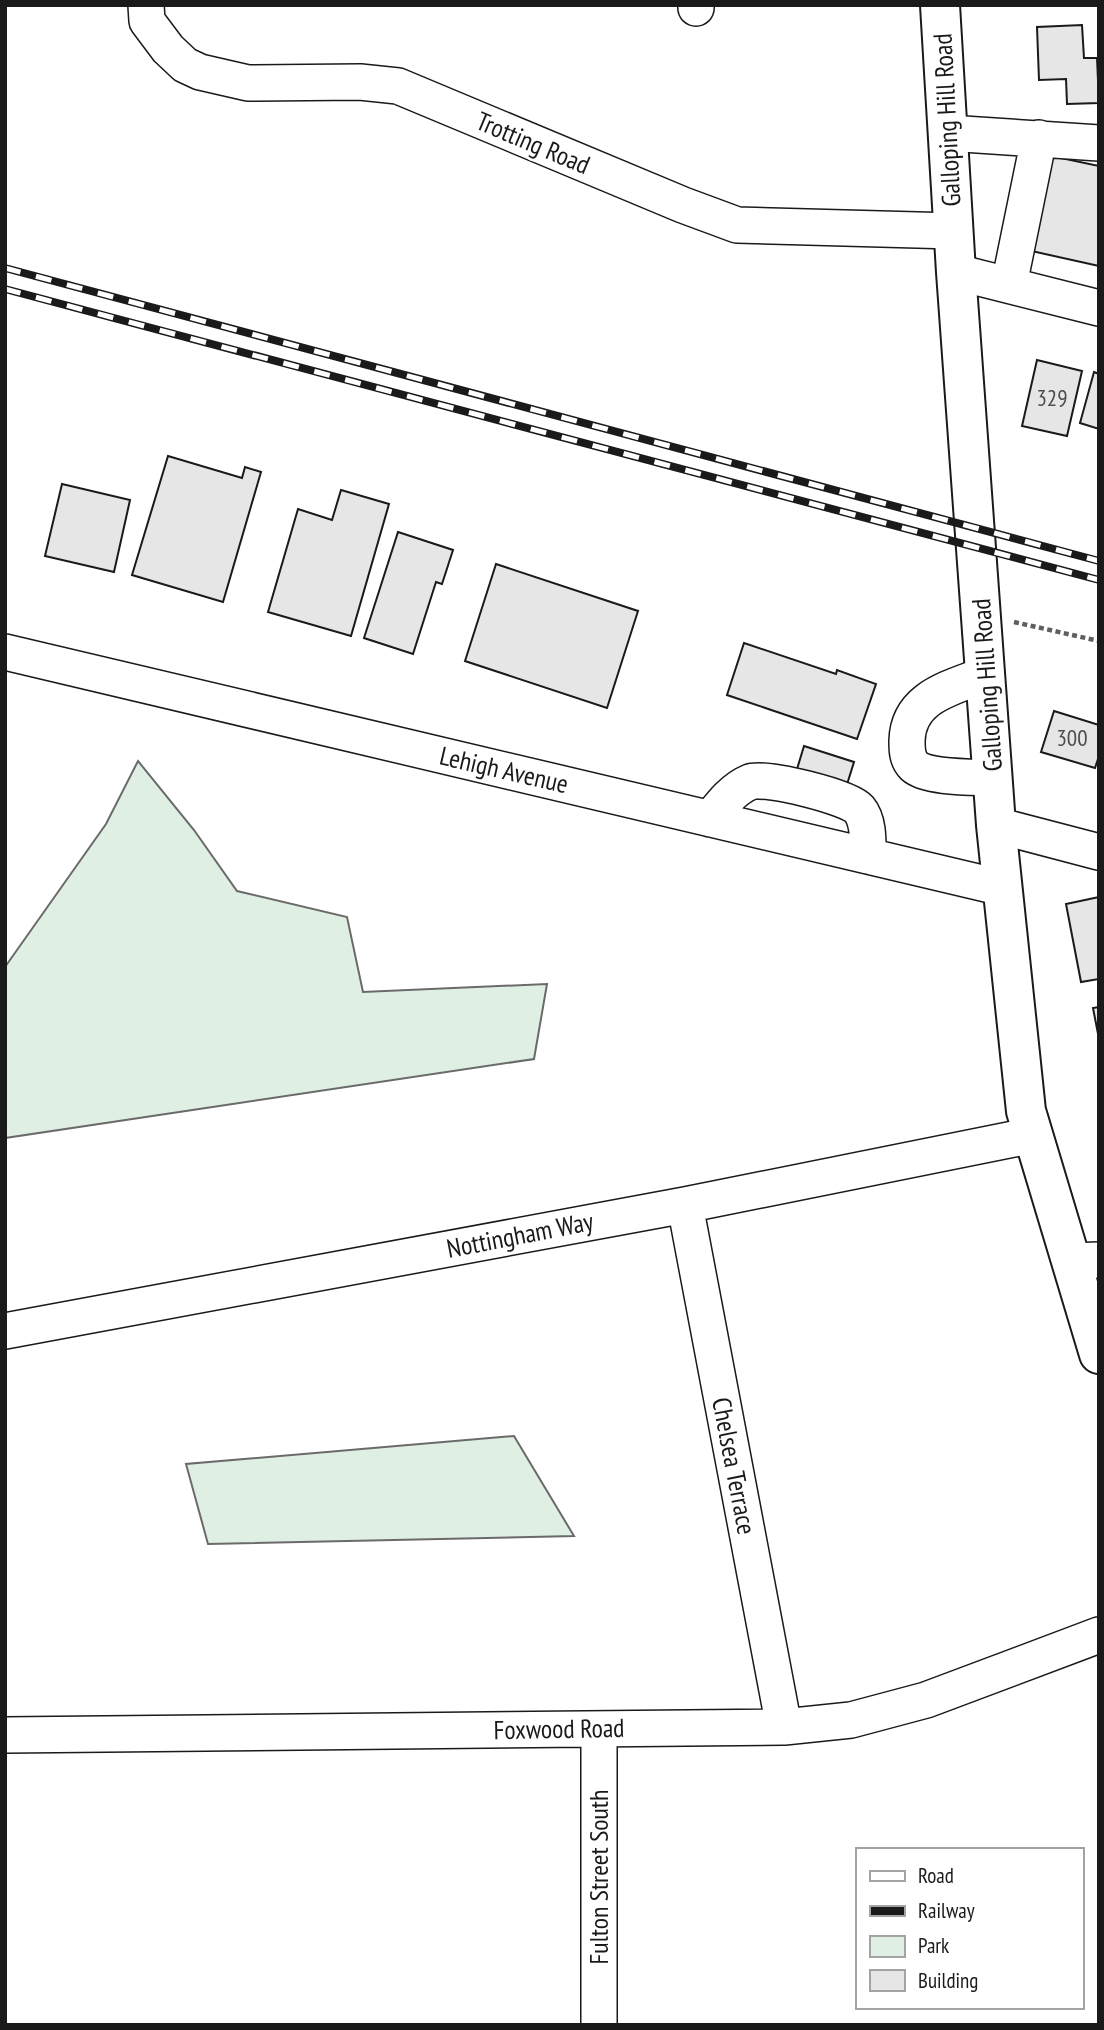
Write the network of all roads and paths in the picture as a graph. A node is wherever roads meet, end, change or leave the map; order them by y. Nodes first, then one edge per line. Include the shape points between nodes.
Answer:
1 (146, 5) edge
2 (940, 5) edge
3 (948, 133) junction
4 (1039, 138) junction
5 (1099, 143) edge
6 (954, 231) junction
7 (956, 272) junction
8 (1009, 285) junction
9 (1099, 308) edge
10 (982, 615) junction
11 (1099, 641) edge
12 (5, 652) edge
13 (986, 674) junction
14 (993, 778) junction
15 (710, 819) junction
16 (996, 825) junction
17 (1099, 852) edge
18 (868, 856) junction
19 (1003, 888) junction
20 (1034, 1135) junction
21 (685, 1205) junction
22 (1085, 1260) edge
23 (5, 1331) edge
24 (1099, 1354) edge
25 (1099, 1635) edge
26 (784, 1727) junction
27 (599, 1729) junction
28 (5, 1735) edge
29 (599, 2025) edge

1 - 6 street, Trotting Road via 147,21 168,49 200,72 248,83 398,86 737,225
2 - 3 main road, Galloping Hill Road
3 - 4 street
3 - 6 main road, Galloping Hill Road
4 - 5 street
4 - 8 street
6 - 7 main road, Galloping Hill Road
7 - 8 street
7 - 10 main road, Galloping Hill Road
8 - 9 street
10 - 11 path
10 - 13 main road, Galloping Hill Road
12 - 15 street, Lehigh Avenue
13 - 14 main road, Galloping Hill Road
13 - 14 street via 930,697 917,708 907,734 907,755 915,767 937,775
14 - 16 main road, Galloping Hill Road
15 - 18 street, Lehigh Avenue
15 - 18 street via 737,789 752,780 772,781 857,806 864,816
16 - 17 street
16 - 19 main road, Galloping Hill Road
18 - 19 street, Lehigh Avenue
19 - 20 main road, Galloping Hill Road via 1026,1111
20 - 21 street, Nottingham Way
20 - 22 main road, Galloping Hill Road
21 - 23 street, Nottingham Way
21 - 26 street, Chelsea Terrace
22 - 24 main road, Galloping Hill Road
25 - 26 street, Foxwood Road via 926,1700 851,1720
26 - 27 street, Foxwood Road
27 - 28 street, Foxwood Road
27 - 29 street, Fulton Street South

